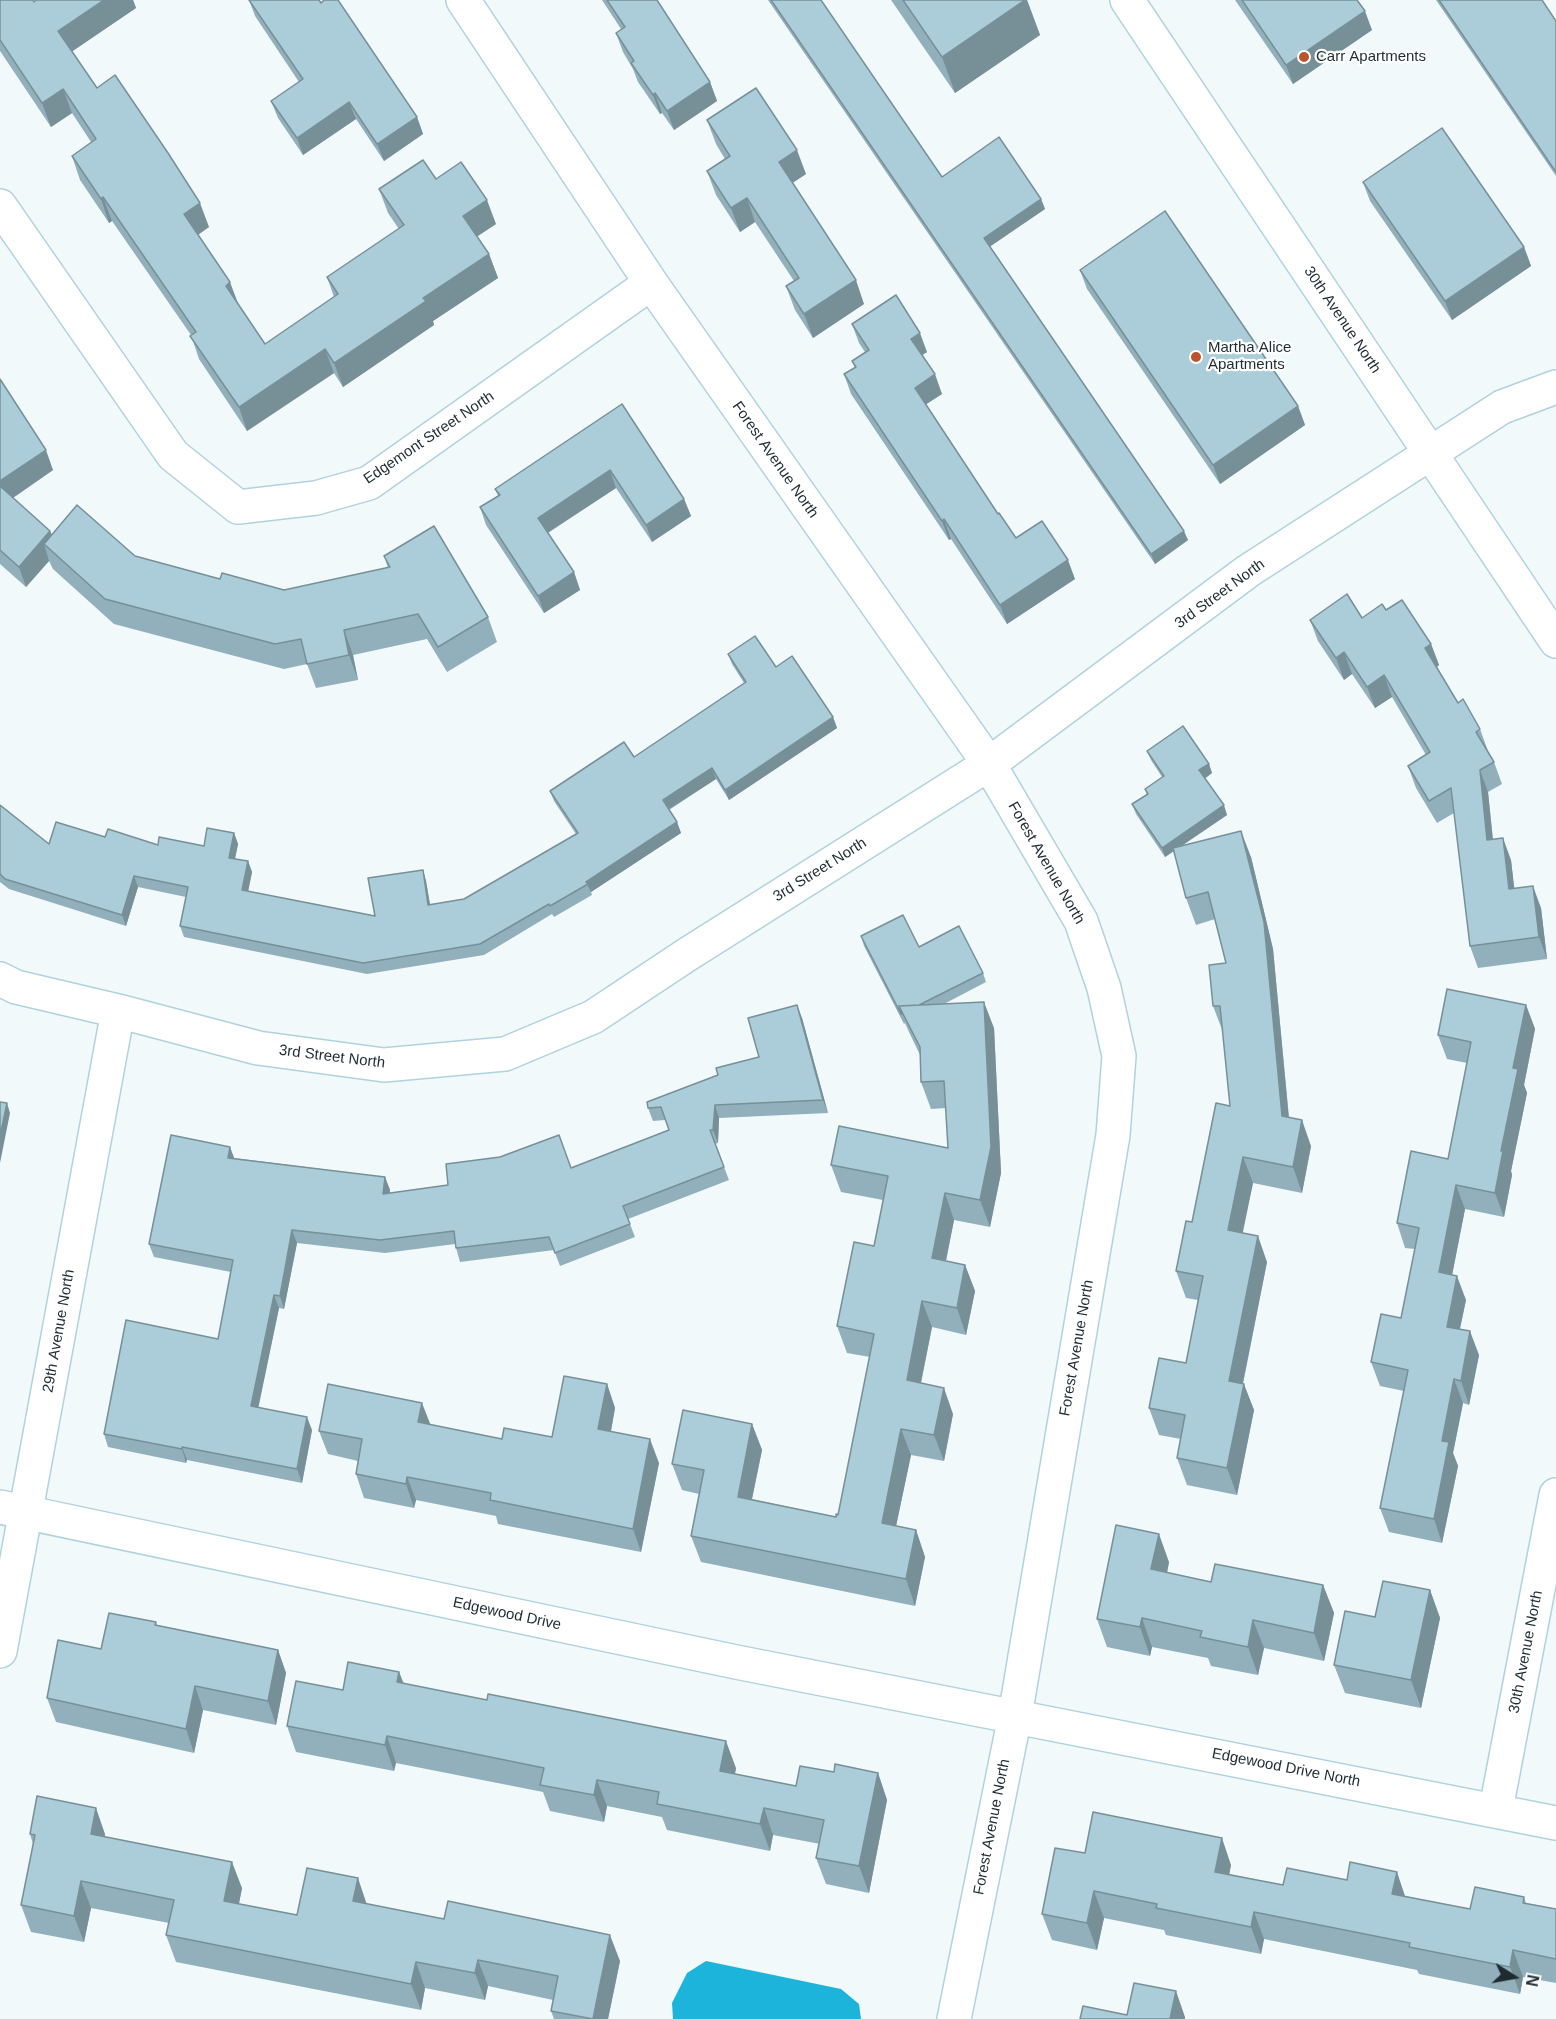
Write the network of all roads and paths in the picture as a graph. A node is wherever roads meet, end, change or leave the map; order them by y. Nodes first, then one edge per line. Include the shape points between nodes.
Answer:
1 (463, 0) edge
2 (1127, 0) edge
3 (0, 206) edge
4 (651, 283) junction
5 (1556, 387) edge
6 (1432, 453) junction
7 (1556, 641) edge
8 (989, 764) junction
9 (0, 979) edge
10 (118, 1011) junction
11 (1556, 1495) edge
12 (13, 1510) edge
13 (0, 1652) edge
14 (1015, 1716) junction
15 (1496, 1809) junction
16 (1556, 1822) edge
17 (954, 2019) edge

1 - 4 street, Forest Avenue North
2 - 6 street, 30th Avenue North
3 - 4 street, Edgemont Street North via 173,454 238,507 316,498 369,483
4 - 8 street, Forest Avenue North
5 - 6 street, 3rd Street North via 1502,407
6 - 7 street, 30th Avenue North
6 - 8 street, 3rd Street North via 1248,571
8 - 10 street, 3rd Street North via 593,1017 504,1054 384,1065 258,1048
8 - 14 street, Forest Avenue North via 1081,921 1104,987 1119,1056 1113,1135
9 - 10 street, 3rd Street North via 16,987
10 - 12 street, 29th Avenue North
11 - 15 street, 30th Avenue North
12 - 13 street, 29th Avenue North
12 - 14 street, Edgewood Drive via 713,1657
14 - 15 street, Edgewood Drive North
14 - 17 street, Forest Avenue North
15 - 16 street, Edgewood Drive North

